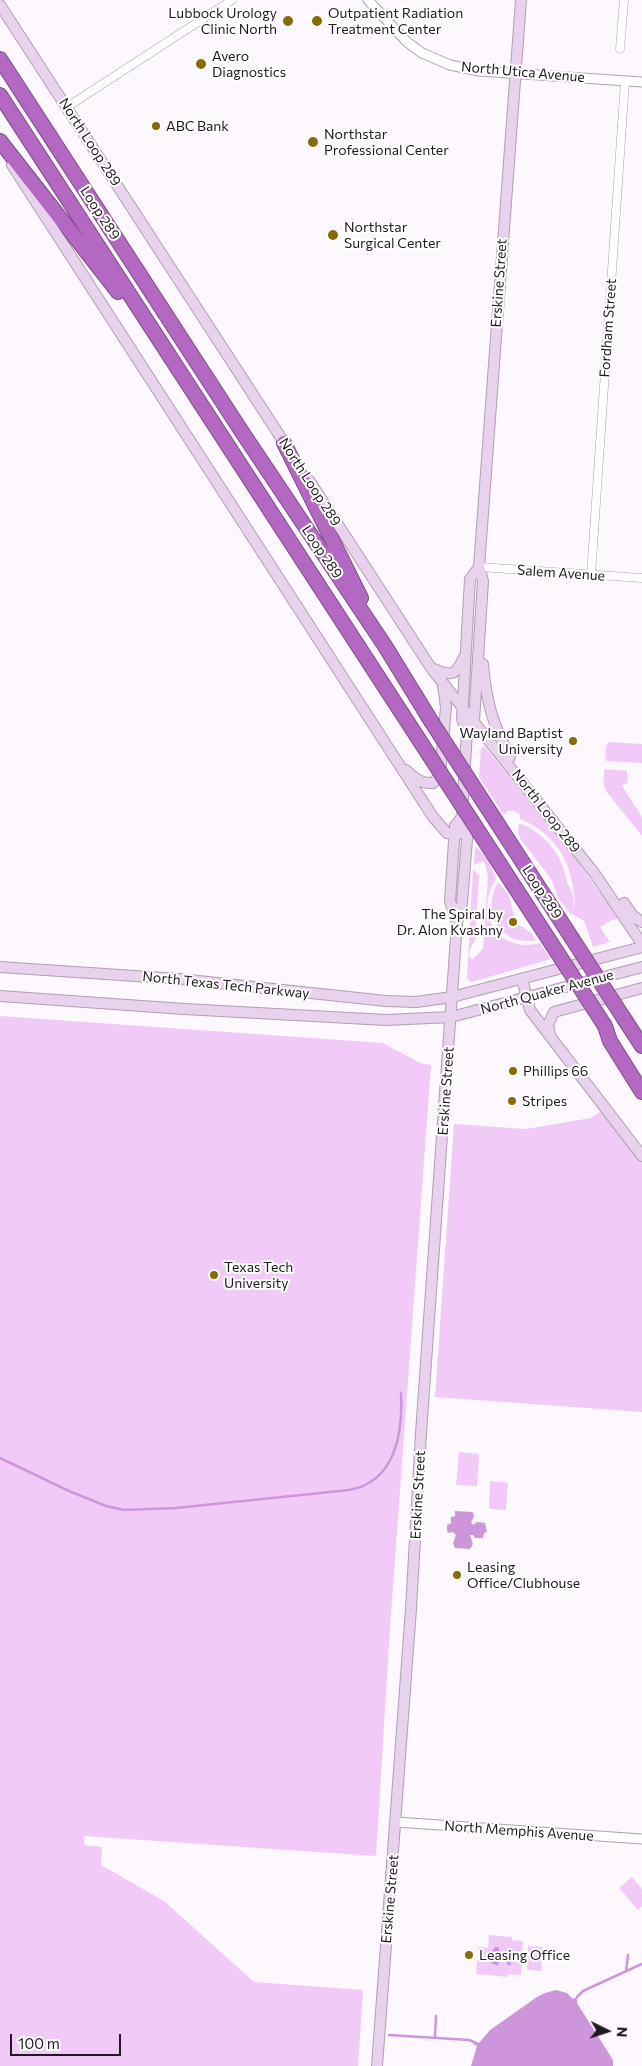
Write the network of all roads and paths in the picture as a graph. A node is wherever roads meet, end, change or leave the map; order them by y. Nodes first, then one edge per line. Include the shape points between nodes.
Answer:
1 (232, 0) edge
2 (368, 0) edge
3 (521, 0) edge
4 (624, 0) edge
5 (0, 5) edge
6 (620, 49) dead end
7 (0, 59) edge
8 (515, 73) junction
9 (625, 81) junction
10 (642, 82) edge
11 (0, 95) edge
12 (67, 107) junction
13 (0, 141) edge
14 (0, 148) edge
15 (205, 411) junction
16 (284, 443) junction
17 (479, 567) junction
18 (591, 575) junction
19 (642, 578) edge
20 (480, 621) junction
21 (385, 646) junction
22 (466, 654) junction
23 (432, 668) junction
24 (441, 681) junction
25 (463, 707) junction
26 (474, 721) junction
27 (467, 731) junction
28 (396, 760) junction
29 (520, 778) junction
30 (465, 822) junction
31 (455, 835) junction
32 (595, 874) junction
33 (642, 922) edge
34 (457, 923) junction
35 (642, 945) edge
36 (0, 967) edge
37 (642, 967) edge
38 (522, 979) junction
39 (642, 988) edge
40 (0, 996) edge
41 (452, 997) junction
42 (526, 997) junction
43 (451, 1017) junction
44 (605, 1026) junction
45 (550, 1037) junction
46 (642, 1046) edge
47 (642, 1078) edge
48 (642, 1092) edge
49 (642, 1156) edge
50 (396, 1822) junction
51 (642, 1839) edge
52 (377, 2066) edge

1 - 12 street
2 - 8 street, North Utica Avenue via 407,42 435,60 471,70
3 - 8 main road, Erskine Street
4 - 6 street
5 - 12 main road, North Loop 289
7 - 21 highway, Loop 289
8 - 9 street, North Utica Avenue
8 - 17 main road, Erskine Street
9 - 10 street, North Utica Avenue
9 - 18 street, Fordham Street
11 - 15 highway, Loop 289
12 - 16 main road, North Loop 289
13 - 15 highway via 113,285 186,397
14 - 28 main road
15 - 44 highway, Loop 289, bridge
16 - 21 highway
16 - 23 main road, North Loop 289
17 - 18 street, Salem Avenue
17 - 20 main road, Erskine Street via 483,581
17 - 22 main road, Erskine Street via 470,579
18 - 19 street, Salem Avenue
20 - 26 main road, Erskine Street
20 - 29 main road via 488,705 497,732
21 - 46 highway, Loop 289, bridge
22 - 23 main road via 453,673 446,674
22 - 25 main road, Erskine Street
23 - 24 main road, North Loop 289
24 - 25 main road, North Loop 289
24 - 28 main road via 446,708 440,776 433,783 419,781
25 - 26 main road, North Loop 289
25 - 27 main road, Erskine Street via 462,719
26 - 27 main road
26 - 29 main road, North Loop 289
27 - 30 main road, Erskine Street
28 - 31 main road via 433,817 445,831
29 - 32 main road, North Loop 289
30 - 31 main road, Erskine Street via 455,826
30 - 34 main road, Erskine Street via 462,903
31 - 34 main road, Erskine Street via 450,901
32 - 33 main road via 612,886 632,916
32 - 35 main road, North Loop 289
34 - 41 main road, Erskine Street
35 - 38 main road, North Quaker Avenue
36 - 41 main road, North Texas Tech Parkway via 180,979 386,1001 416,1002
37 - 42 main road, North Quaker Avenue
38 - 41 main road, North Quaker Avenue
38 - 42 main road
39 - 45 main road via 554,1012 548,1025
40 - 43 main road, North Texas Tech Parkway via 386,1020
41 - 43 main road, Erskine Street
42 - 43 main road, North Quaker Avenue
42 - 45 main road via 530,1010
43 - 50 main road, Erskine Street
44 - 47 highway, Loop 289
44 - 48 highway via 610,1041
45 - 49 main road
50 - 51 street, North Memphis Avenue
50 - 52 main road, Erskine Street

